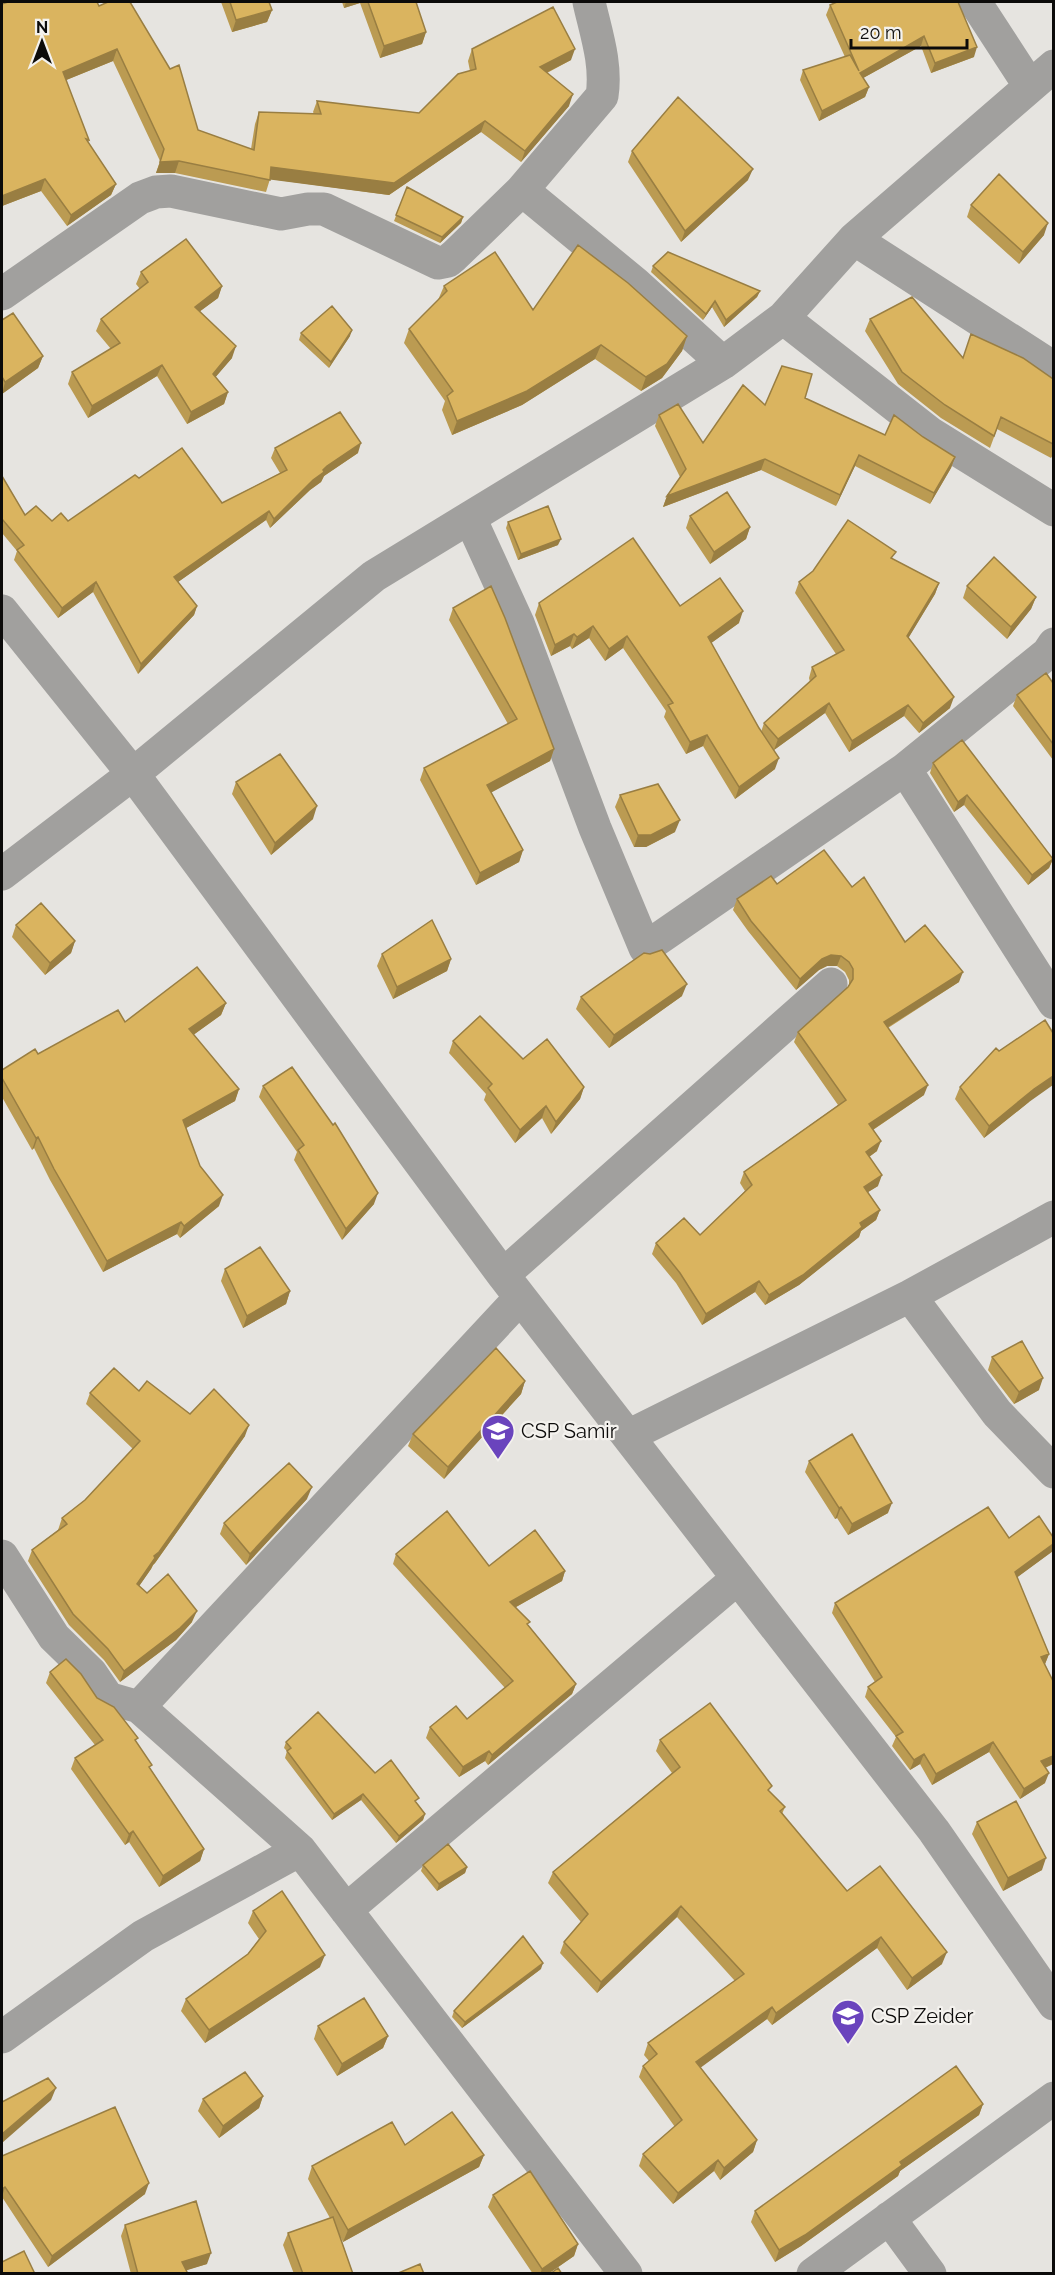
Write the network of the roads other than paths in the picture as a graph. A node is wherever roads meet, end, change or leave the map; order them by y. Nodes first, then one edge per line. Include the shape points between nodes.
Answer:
1 (589, 2) edge
2 (975, 2) edge
3 (1041, 76) edge
4 (522, 190) junction
5 (854, 239) junction
6 (2, 294) edge
7 (783, 318) junction
8 (723, 363) junction
9 (1053, 368) edge
10 (1053, 510) edge
11 (470, 518) junction
12 (2, 611) edge
13 (1053, 644) edge
14 (905, 769) junction
15 (133, 774) junction
16 (2, 874) edge
17 (831, 984) dead end
18 (1053, 1003) edge
19 (1053, 1217) edge
20 (512, 1286) junction
21 (910, 1296) junction
22 (628, 1436) junction
23 (1053, 1472) edge
24 (2, 1556) edge
25 (738, 1578) junction
26 (139, 1707) junction
27 (300, 1850) junction
28 (346, 1910) junction
29 (1053, 2004) edge
30 (2, 2037) edge
31 (1053, 2098) edge
32 (889, 2218) junction
33 (626, 2274) edge
34 (813, 2274) edge
35 (930, 2274) edge

1 - 4 street via 602,58 602,96
2 - 3 street
3 - 5 street
4 - 6 street via 454,256 438,263 324,209 281,214 171,191 156,192 140,198
4 - 8 street via 635,283
5 - 7 street
5 - 9 street
7 - 8 street
7 - 10 street via 930,434
8 - 11 street
11 - 14 street via 518,623 645,948
11 - 15 street via 374,576
12 - 15 street
13 - 14 street
14 - 18 street
15 - 16 street
15 - 20 street
17 - 20 street
19 - 21 street
20 - 22 street
20 - 26 street
21 - 22 street
21 - 23 street via 997,1413
22 - 25 street
24 - 26 street via 54,1637 91,1673 108,1698
25 - 28 street
25 - 29 street via 934,1831
26 - 27 street
27 - 28 street
27 - 30 street via 143,1936
28 - 33 street
31 - 32 street
32 - 34 street
32 - 35 street

